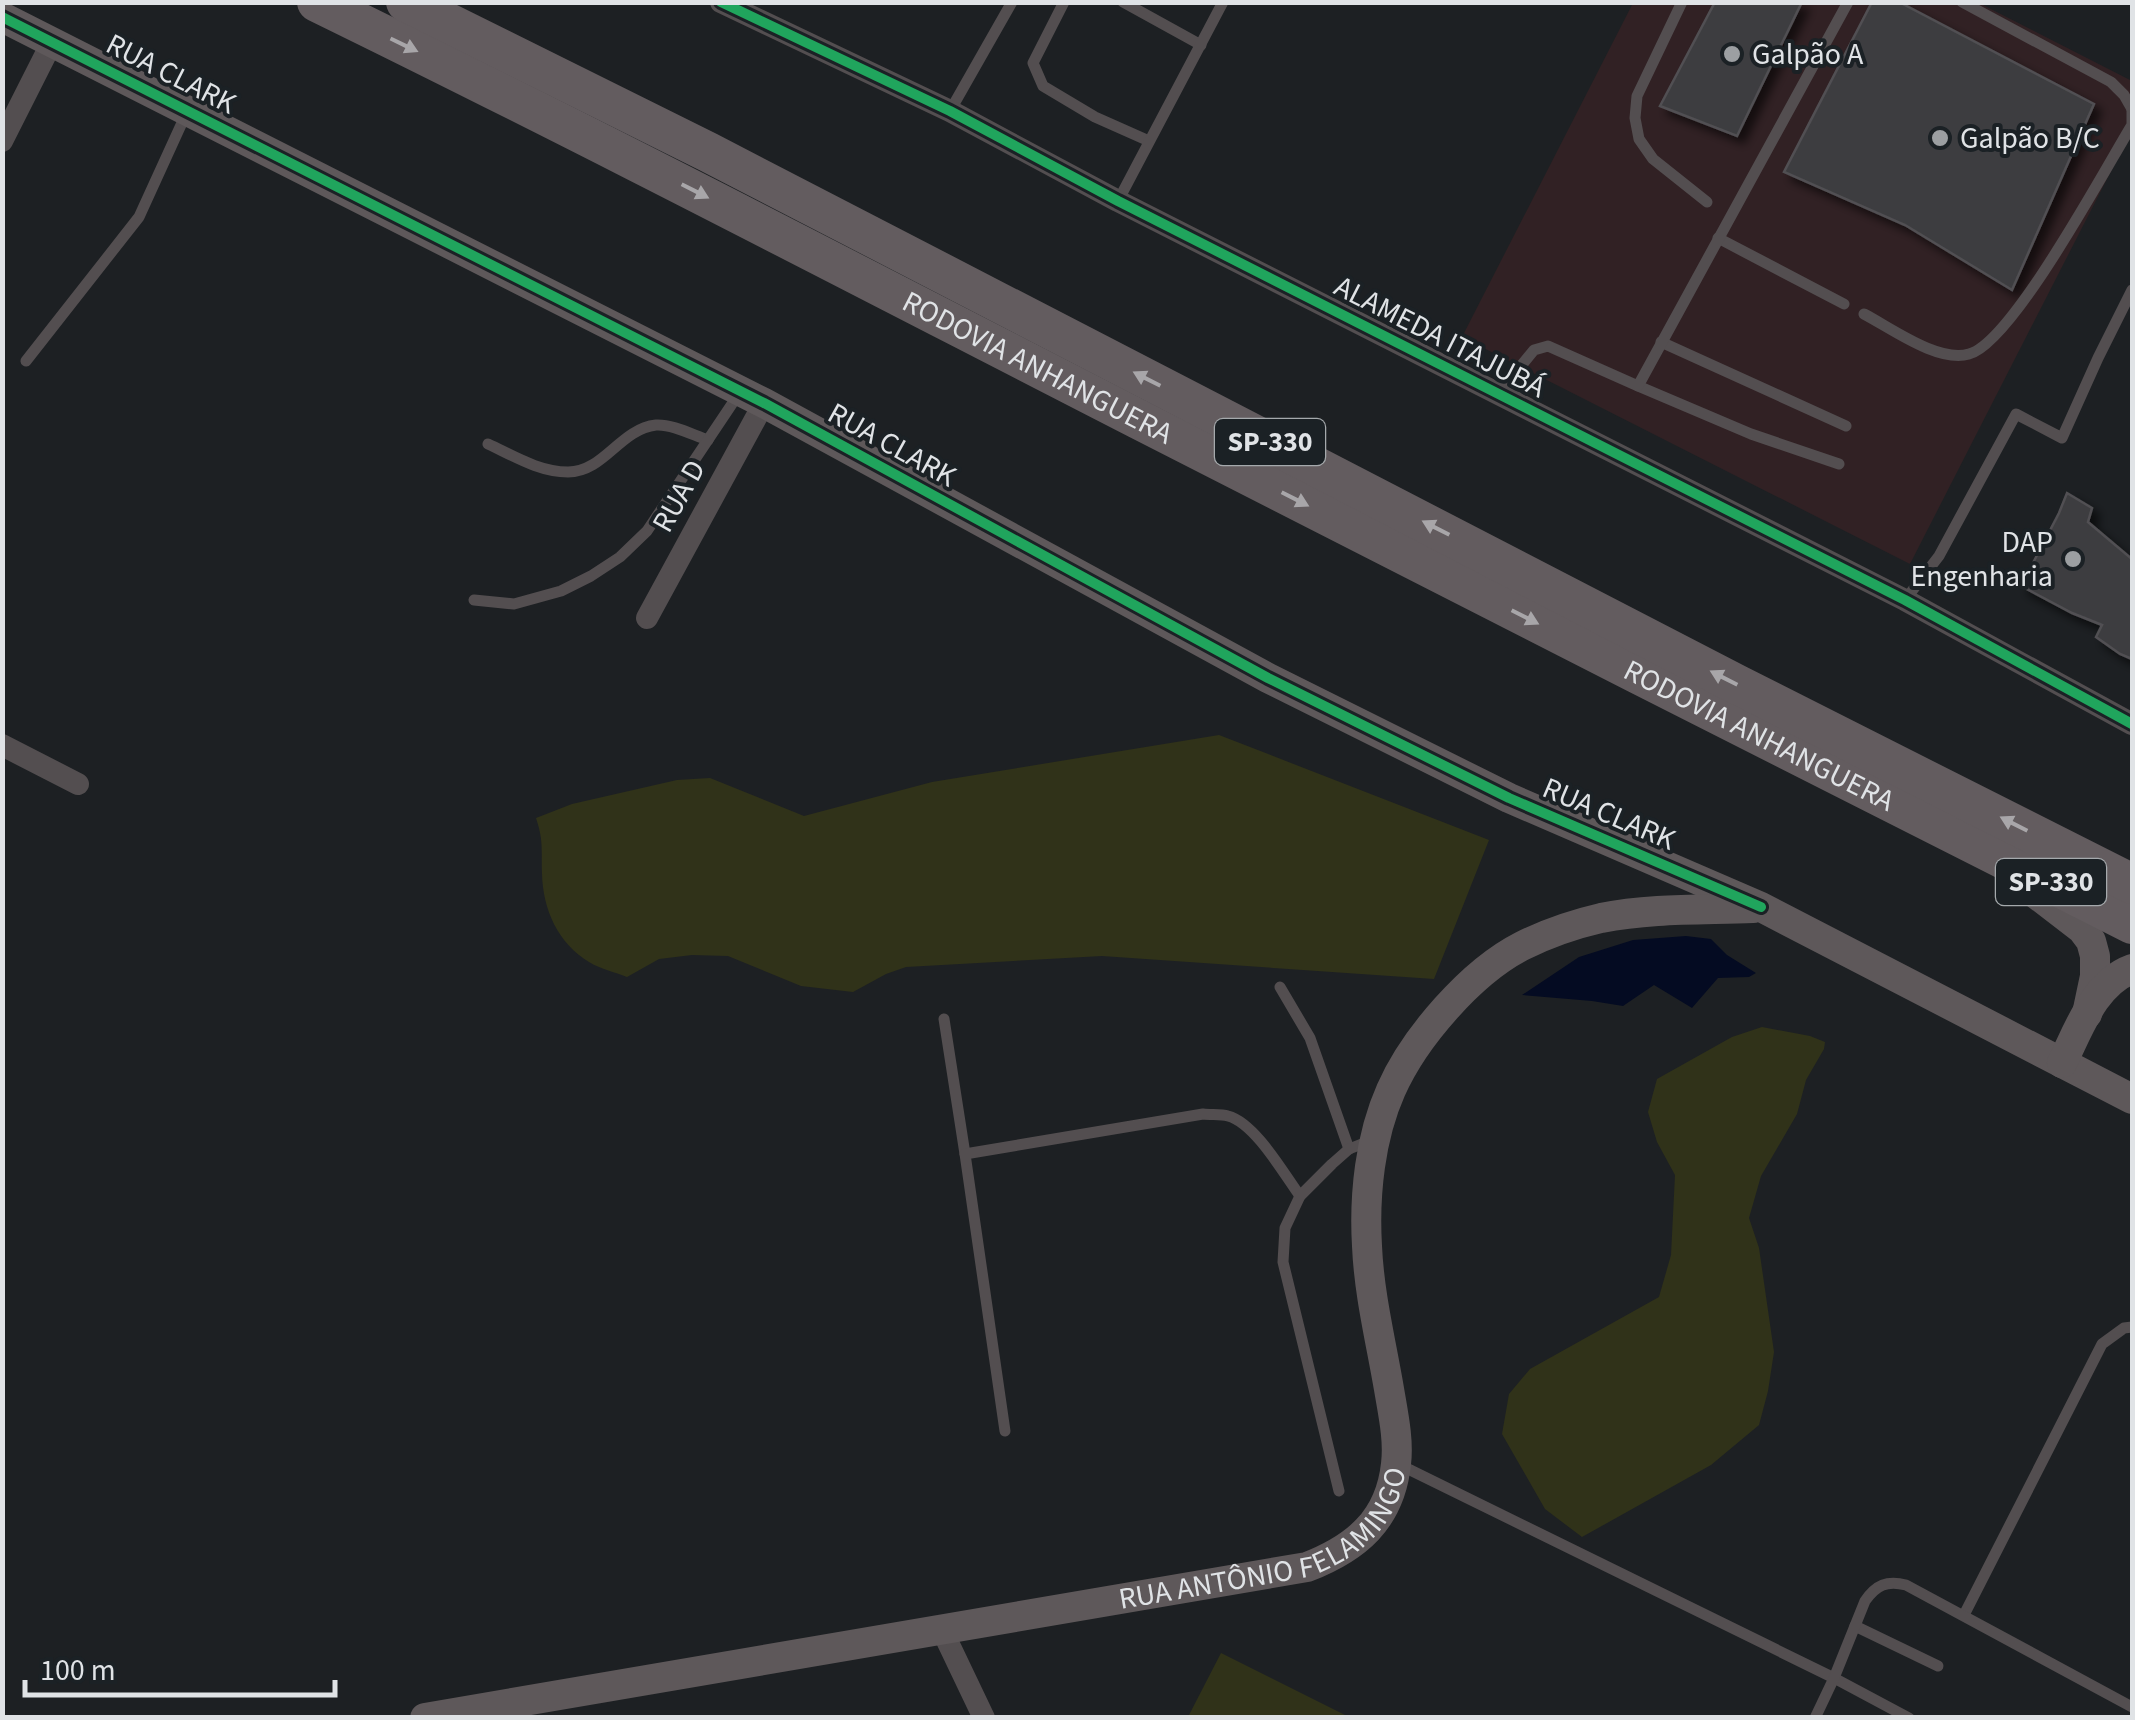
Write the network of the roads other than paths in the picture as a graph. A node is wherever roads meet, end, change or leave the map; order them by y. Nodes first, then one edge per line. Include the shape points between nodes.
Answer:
1 (316, 2) edge
2 (406, 2) edge
3 (721, 2) edge
4 (1012, 2) edge
5 (1064, 2) edge
6 (1123, 2) edge
7 (1223, 2) edge
8 (1682, 2) edge
9 (1848, 2) edge
10 (1962, 2) edge
11 (745, 8) edge
12 (2, 17) edge
13 (52, 42) junction
14 (1200, 45) junction
15 (188, 110) junction
16 (2132, 110) edge
17 (950, 111) junction
18 (2, 140) edge
19 (1149, 141) junction
20 (1118, 201) junction
21 (1707, 202) dead end
22 (1718, 238) junction
23 (2132, 290) edge
24 (1844, 304) dead end
25 (1864, 314) dead end
26 (1661, 342) junction
27 (26, 361) dead end
28 (1638, 386) junction
29 (1498, 394) junction
30 (752, 397) junction
31 (1846, 426) dead end
32 (708, 440) junction
33 (488, 444) dead end
34 (1839, 464) dead end
35 (474, 600) dead end
36 (1905, 600) junction
37 (647, 618) dead end
38 (2132, 724) edge
39 (2, 745) edge
40 (78, 784) dead end
41 (1969, 841) junction
42 (2132, 884) edge
43 (1761, 907) junction
44 (2132, 924) edge
45 (2132, 970) edge
46 (1280, 987) dead end
47 (2087, 1014) junction
48 (944, 1019) dead end
49 (2062, 1063) junction
50 (2132, 1099) edge
51 (1363, 1144) junction
52 (965, 1154) junction
53 (1300, 1196) junction
54 (2132, 1328) edge
55 (1005, 1431) dead end
56 (1396, 1464) junction
57 (1339, 1491) dead end
58 (1964, 1615) junction
59 (1855, 1626) junction
60 (942, 1630) junction
61 (1938, 1666) dead end
62 (1834, 1678) junction
63 (2132, 1707) edge
64 (425, 1718) edge
65 (984, 1718) edge
66 (1815, 1718) edge
67 (1909, 1718) edge

1 -> 41 highway, RODOVIA ANHANGUERA / SP-330
42 -> 2 highway, RODOVIA ANHANGUERA / SP-330
3 - 11 street, ALAMEDA ITAJUBÁ
4 - 17 lane
5 - 19 lane via 1032,63 1043,86
6 - 14 lane
7 - 14 lane
8 - 21 lane via 1636,96 1635,118 1652,159
9 - 22 lane
10 - 16 lane via 2111,82
11 - 17 street, ALAMEDA ITAJUBÁ
12 - 13 main road, RUA CLARK
13 - 15 main road, RUA CLARK
13 - 18 street
14 - 19 lane
15 - 27 lane via 139,217
15 - 30 main road, RUA CLARK
16 - 25 lane via 2132,125 2031,293 1986,345 1970,354 1940,354
17 - 20 street, ALAMEDA ITAJUBÁ
19 - 20 lane
20 - 29 street, ALAMEDA ITAJUBÁ
22 - 24 lane
22 - 26 lane
23 - 36 lane via 2062,438 2016,414 1939,556
26 - 28 lane
26 - 31 lane
28 - 29 lane via 1548,346 1534,350
28 - 34 lane
29 - 36 street, ALAMEDA ITAJUBÁ
30 - 32 lane
30 - 37 street, RUA D
30 - 43 main road, RUA CLARK via 1268,678 1509,798
32 - 33 lane via 653,425 622,439 589,468 570,472 542,469
32 - 35 lane via 647,530 620,557 561,591 514,604
36 - 38 street, ALAMEDA ITAJUBÁ
39 - 40 street
41 - 44 highway, RODOVIA ANHANGUERA / SP-330
41 - 47 main road via 2091,941 2095,976
43 - 49 main road, RUA CLARK
43 - 51 main road, RUA ANTÔNIO FELAMINGO via 1599,919 1522,946 1447,1007 1417,1043
45 - 47 main road via 2102,988
46 - 51 lane
47 - 49 main road
48 - 52 lane
49 - 50 main road, RUA CLARK
51 - 53 lane
51 - 56 main road, RUA ANTÔNIO FELAMINGO via 1367,1249
52 - 53 lane via 1203,1114 1229,1116 1259,1139
52 - 55 lane
53 - 57 lane via 1286,1228 1283,1262
54 - 58 lane via 2102,1344
56 - 60 main road, RUA ANTÔNIO FELAMINGO via 1375,1522 1357,1542 1308,1567
56 - 62 lane
58 - 59 lane via 1894,1582 1873,1590
58 - 63 lane
59 - 61 lane
59 - 62 lane
60 - 64 main road, RUA ANTÔNIO FELAMINGO
60 - 65 street
62 - 66 lane
62 - 67 lane

